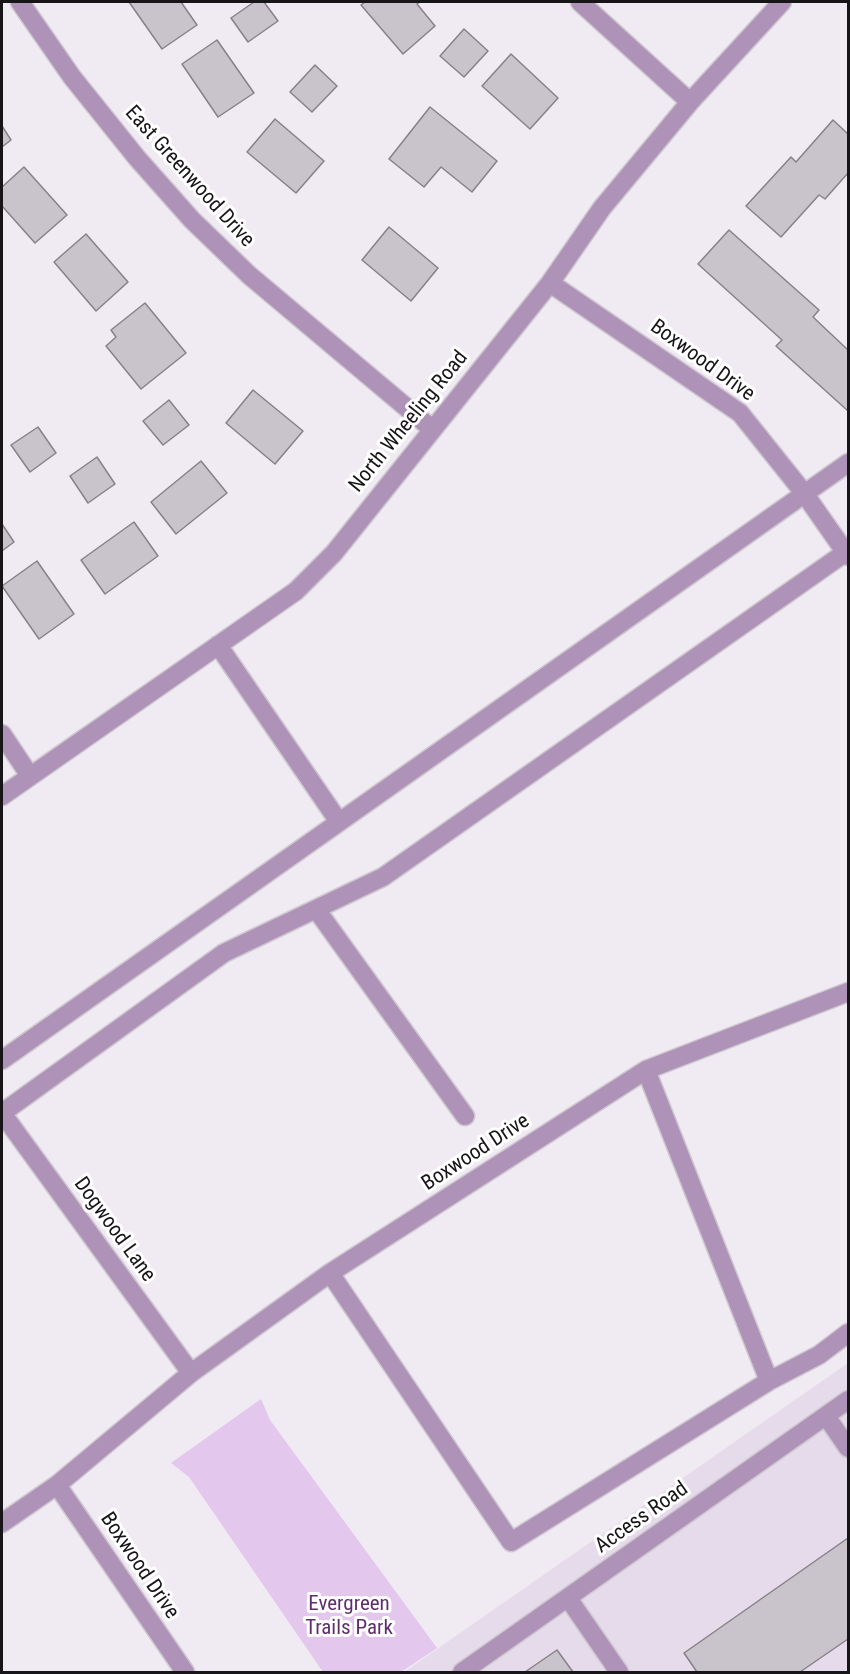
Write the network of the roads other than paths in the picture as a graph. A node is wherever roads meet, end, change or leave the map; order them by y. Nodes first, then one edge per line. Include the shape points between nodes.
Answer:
1 (20, 2) edge
2 (580, 2) edge
3 (782, 2) edge
4 (690, 102) junction
5 (550, 283) junction
6 (432, 429) junction
7 (849, 463) edge
8 (804, 493) junction
9 (847, 554) edge
10 (218, 645) junction
11 (2, 734) edge
12 (30, 776) junction
13 (2, 796) edge
14 (339, 822) junction
15 (316, 909) junction
16 (849, 992) edge
17 (2, 1060) edge
18 (646, 1070) junction
19 (2, 1113) edge
20 (465, 1116) dead end
21 (8, 1137) edge
22 (330, 1273) junction
23 (849, 1333) edge
24 (191, 1373) junction
25 (769, 1382) junction
26 (849, 1400) edge
27 (826, 1416) junction
28 (849, 1448) edge
29 (57, 1485) junction
30 (2, 1523) edge
31 (568, 1599) junction
32 (185, 1672) edge
33 (462, 1672) edge
34 (619, 1672) edge

1 - 6 street, East Greenwood Drive via 72,77 192,220 249,275
2 - 4 street
3 - 4 street, North Wheeling Road
4 - 5 street, North Wheeling Road via 602,208
5 - 6 street, North Wheeling Road
5 - 8 street, Boxwood Drive via 740,413
6 - 10 street, North Wheeling Road via 334,553 296,591
7 - 8 street
8 - 9 street, Boxwood Drive
8 - 14 street
9 - 15 street via 383,877
10 - 12 street, North Wheeling Road
10 - 14 street
11 - 12 street
12 - 13 street, North Wheeling Road
14 - 17 street
15 - 19 street via 224,953
15 - 20 street
16 - 18 street, Boxwood Drive
18 - 22 street, Boxwood Drive
18 - 25 street
19 - 21 street, Dogwood Lane
21 - 24 street, Dogwood Lane
22 - 24 street, Boxwood Drive
22 - 25 street via 511,1542
23 - 25 street via 819,1355
24 - 29 street, Boxwood Drive
26 - 27 street, Access Road
27 - 28 street
27 - 31 street, Access Road
29 - 30 street, Boxwood Drive
29 - 32 street, Boxwood Drive
31 - 33 street, Access Road
31 - 34 street

